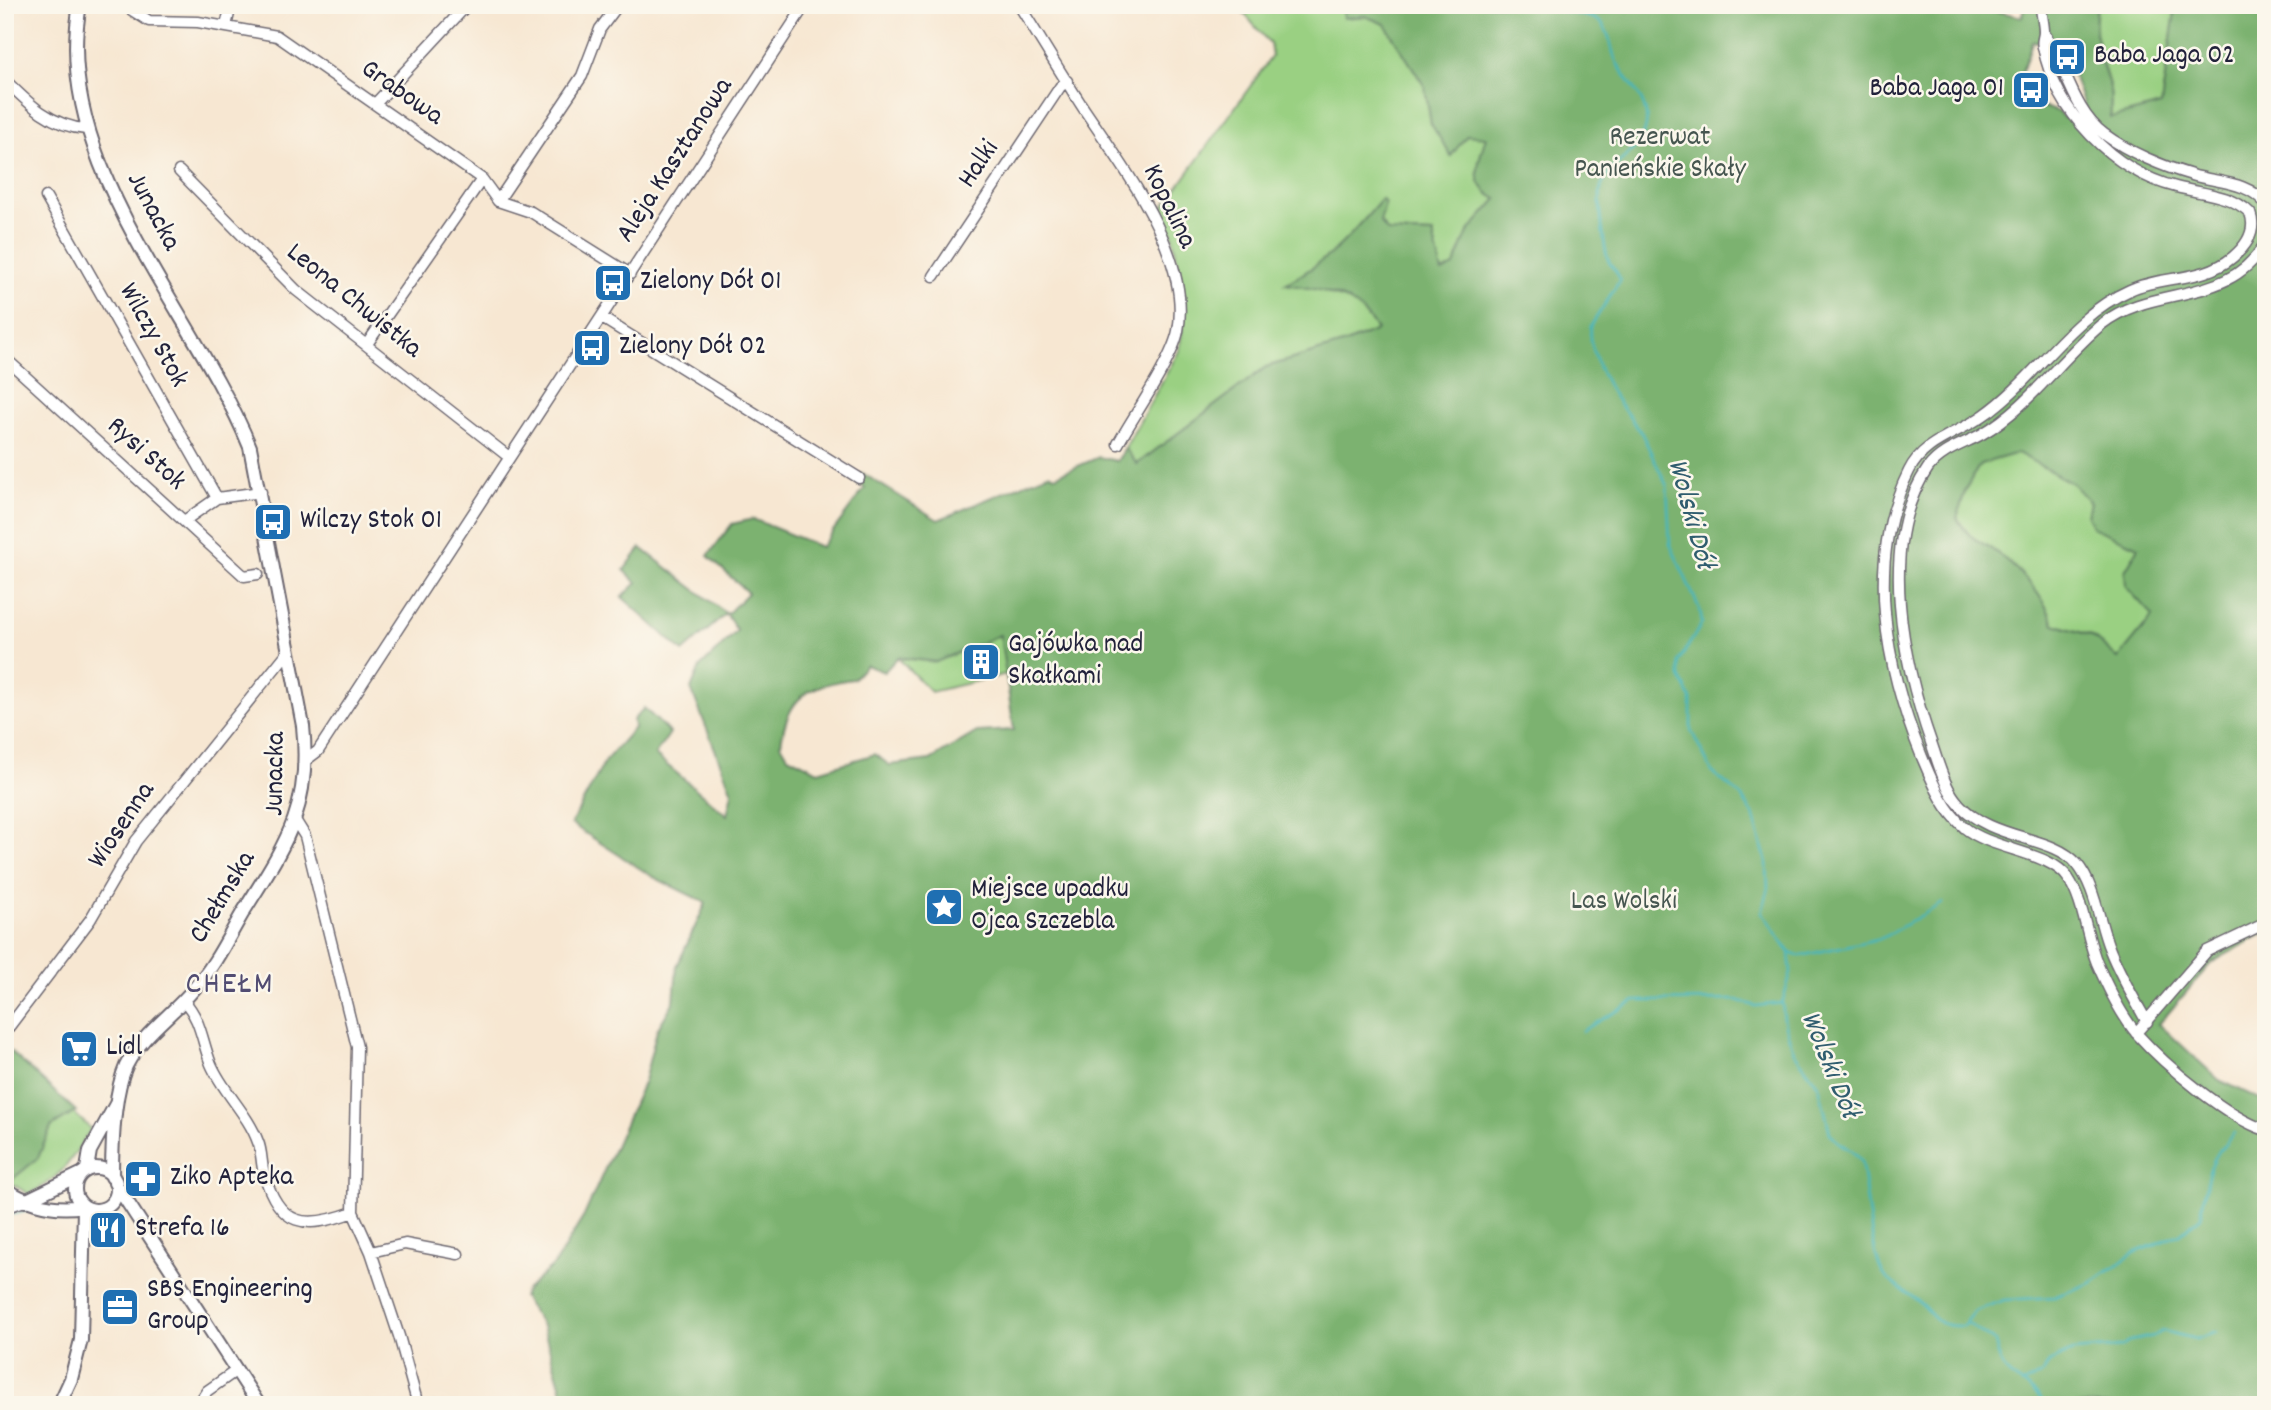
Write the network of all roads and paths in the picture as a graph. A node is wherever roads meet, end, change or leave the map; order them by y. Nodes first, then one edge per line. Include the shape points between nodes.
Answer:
1 (80, 5) edge
2 (124, 5) edge
3 (231, 5) edge
4 (467, 5) edge
5 (618, 5) edge
6 (805, 5) edge
7 (1018, 5) edge
8 (2041, 5) edge
9 (226, 26) junction
10 (2044, 33) junction
11 (5, 80) edge
12 (1067, 81) junction
13 (376, 103) junction
14 (86, 129) junction
15 (178, 171) dead end
16 (482, 179) junction
17 (46, 197) dead end
18 (498, 201) junction
19 (2266, 204) edge
20 (2266, 242) edge
21 (2217, 267) junction
22 (630, 274) junction
23 (934, 276) dead end
24 (2227, 281) junction
25 (602, 318) junction
26 (368, 344) junction
27 (5, 358) edge
28 (1118, 444) dead end
29 (509, 457) junction
30 (859, 478) dead end
31 (261, 492) junction
32 (216, 498) junction
33 (184, 521) junction
34 (258, 574) dead end
35 (288, 652) junction
36 (306, 760) junction
37 (295, 820) junction
38 (2266, 923) edge
39 (184, 1001) junction
40 (2147, 1022) junction
41 (5, 1032) edge
42 (2136, 1033) junction
43 (119, 1097) junction
44 (2266, 1130) edge
45 (84, 1172) junction
46 (114, 1180) junction
47 (5, 1189) edge
48 (24, 1201) junction
49 (5, 1208) edge
50 (93, 1208) junction
51 (134, 1208) junction
52 (353, 1212) junction
53 (371, 1252) junction
54 (458, 1254) dead end
55 (237, 1370) junction
56 (59, 1405) edge
57 (198, 1405) edge
58 (259, 1405) edge
59 (418, 1405) edge

1 - 14 street, Junacka via 77,71
2 - 9 street, Grabowa via 149,21
3 - 9 street
4 - 13 street
5 - 18 street via 600,29 582,76
6 - 22 street, Aleja Kasztanowa
7 - 12 street, Kopalina
8 - 10 street
9 - 13 street, Grabowa via 282,38
10 - 19 street via 2082,110 2106,135 2183,172 2241,186
10 - 21 street via 2043,49 2062,97 2111,155 2155,179 2229,200 2250,213 2252,230 2245,246
11 - 14 street via 39,113
12 - 23 street, Halki
12 - 28 street, Kopalina via 1124,167 1152,218 1175,275 1178,330
13 - 16 street, Grabowa
14 - 31 street, Junacka via 100,168 232,405 250,447
15 - 26 street, Leona Chwistka via 296,290
16 - 18 street, Grabowa
16 - 26 street
17 - 32 street, Wilczy Stok
18 - 22 street via 531,212
20 - 24 street via 2250,264
21 - 24 street
21 - 42 street via 2132,289 2109,301 2070,332 1996,406 1929,447 1909,471 1886,544 1887,645 1910,726 1942,802 1980,838 2055,866 2067,876 2097,963
22 - 25 street, Aleja Kasztanowa
24 - 40 street via 2128,307 2113,316 2009,415 1944,453 1921,481 1905,521 1901,546 1903,640 1924,723 1946,783 1977,821 2063,852 2080,867 2108,948
25 - 29 street, Aleja Kasztanowa
25 - 30 street
26 - 29 street, Leona Chwistka
27 - 33 street, Rysi Stok
29 - 36 street, Aleja Kasztanowa via 318,751
31 - 32 street
31 - 35 street, Junacka
32 - 33 street
33 - 34 street, Rysi Stok via 244,576
35 - 36 street, Junacka
35 - 41 street, Wiosenna via 136,841 90,920
36 - 37 street, Junacka
37 - 39 street, Chełmska via 209,971
37 - 52 street, Junacka via 305,835 357,1047
38 - 40 street via 2207,951
39 - 43 street, Chełmska via 132,1056
39 - 52 street via 197,1019 216,1073 258,1142 276,1204 294,1220 308,1223 323,1223
40 - 42 street
42 - 44 street via 2172,1068 2232,1113
43 - 45 street, Chełmska
43 - 46 street, Chełmska
45 - 46 street via 100,1168
45 - 48 street
45 - 50 street via 76,1191
46 - 50 street via 114,1198
46 - 51 street
47 - 48 street
48 - 49 street
48 - 50 street
50 - 51 street via 117,1203
50 - 56 street via 84,1252 81,1340
51 - 55 street
52 - 53 street, Junacka
53 - 54 street via 405,1244
53 - 59 street, Junacka
55 - 57 street via 207,1391
55 - 58 street

